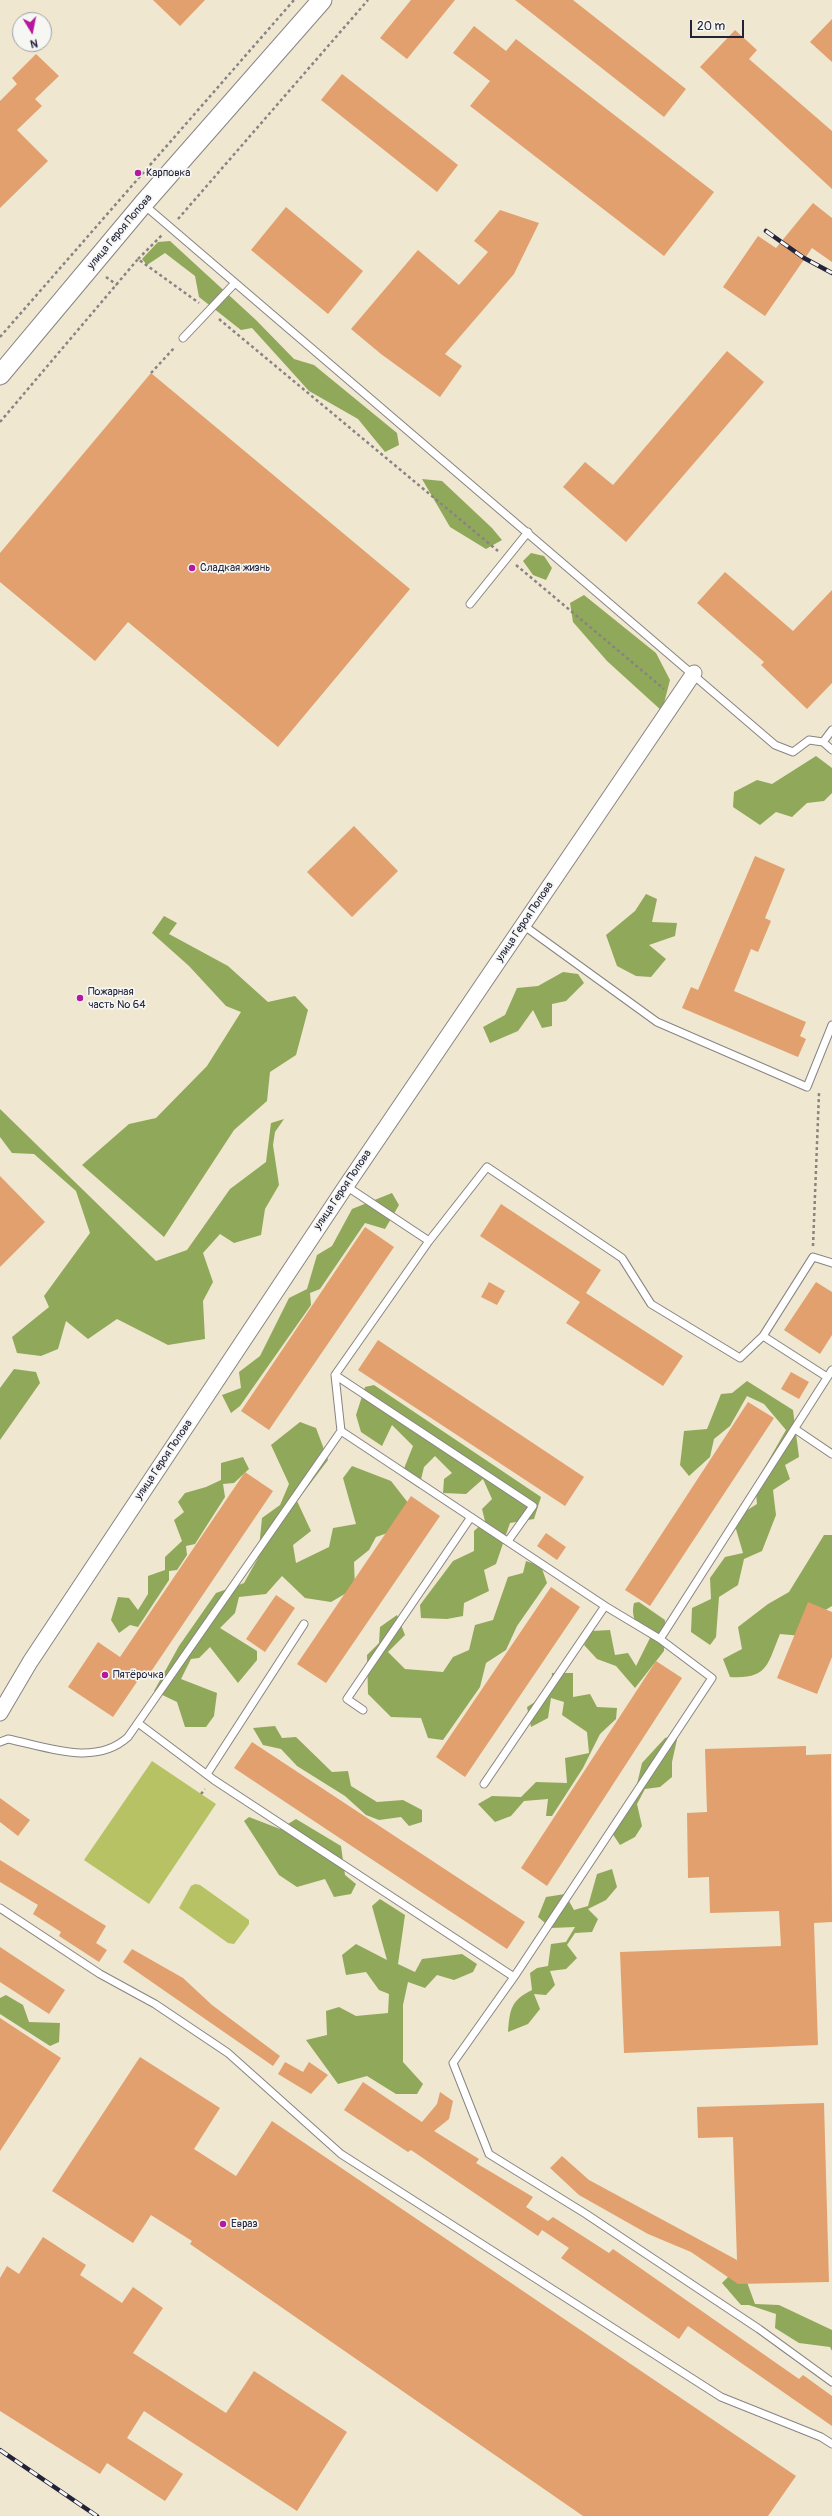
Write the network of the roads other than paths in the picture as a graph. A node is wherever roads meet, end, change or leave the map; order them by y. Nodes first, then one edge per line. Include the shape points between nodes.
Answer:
1 (322, 0) edge
2 (143, 204) junction
3 (235, 283) junction
4 (183, 338) road end
5 (0, 375) edge
6 (528, 532) junction
7 (470, 604) dead end
8 (694, 673) junction
9 (832, 730) edge
10 (823, 742) junction
11 (832, 750) edge
12 (523, 925) junction
13 (832, 1025) edge
14 (346, 1186) junction
15 (430, 1241) junction
16 (832, 1263) edge
17 (763, 1336) junction
18 (832, 1370) edge
19 (335, 1375) junction
20 (827, 1376) junction
21 (795, 1429) junction
22 (341, 1431) junction
23 (832, 1454) edge
24 (471, 1517) junction
25 (508, 1542) junction
26 (605, 1606) junction
27 (304, 1624) dead end
28 (660, 1639) junction
29 (363, 1710) dead end
30 (0, 1713) edge
31 (138, 1723) junction
32 (0, 1742) edge
33 (208, 1774) junction
34 (484, 1784) dead end
35 (0, 1908) edge
36 (514, 1977) junction
37 (832, 2382) edge
38 (832, 2444) edge

1 - 2 street, улица Героя Попова
2 - 3 lane
2 - 5 street, улица Героя Попова
3 - 4 lane
3 - 6 lane
6 - 7 lane
6 - 8 lane
8 - 10 lane via 775,745 793,752 809,740
8 - 12 street, улица Героя Попова
9 - 10 lane
10 - 11 lane
12 - 13 lane via 657,1022 807,1087
12 - 14 street, улица Героя Попова
14 - 15 lane
14 - 30 street, улица Героя Попова via 30,1662
15 - 17 lane via 487,1167 622,1258 651,1304 657,1308 740,1358
15 - 19 lane
16 - 17 lane via 813,1256
17 - 20 lane
18 - 20 lane
19 - 22 lane
19 - 25 lane via 533,1506
20 - 21 lane
21 - 23 lane
21 - 28 lane
22 - 24 lane
22 - 31 lane
24 - 25 lane
24 - 29 lane via 347,1699
25 - 26 lane
26 - 28 lane
26 - 34 lane
27 - 33 lane
28 - 36 lane via 712,1678
31 - 32 lane via 117,1747 97,1753 75,1753 8,1739
31 - 33 lane
33 - 36 lane
35 - 38 lane via 100,1974 155,2004 228,2053 355,2163 721,2397 821,2437
36 - 37 lane via 453,2063 489,2154 759,2329

